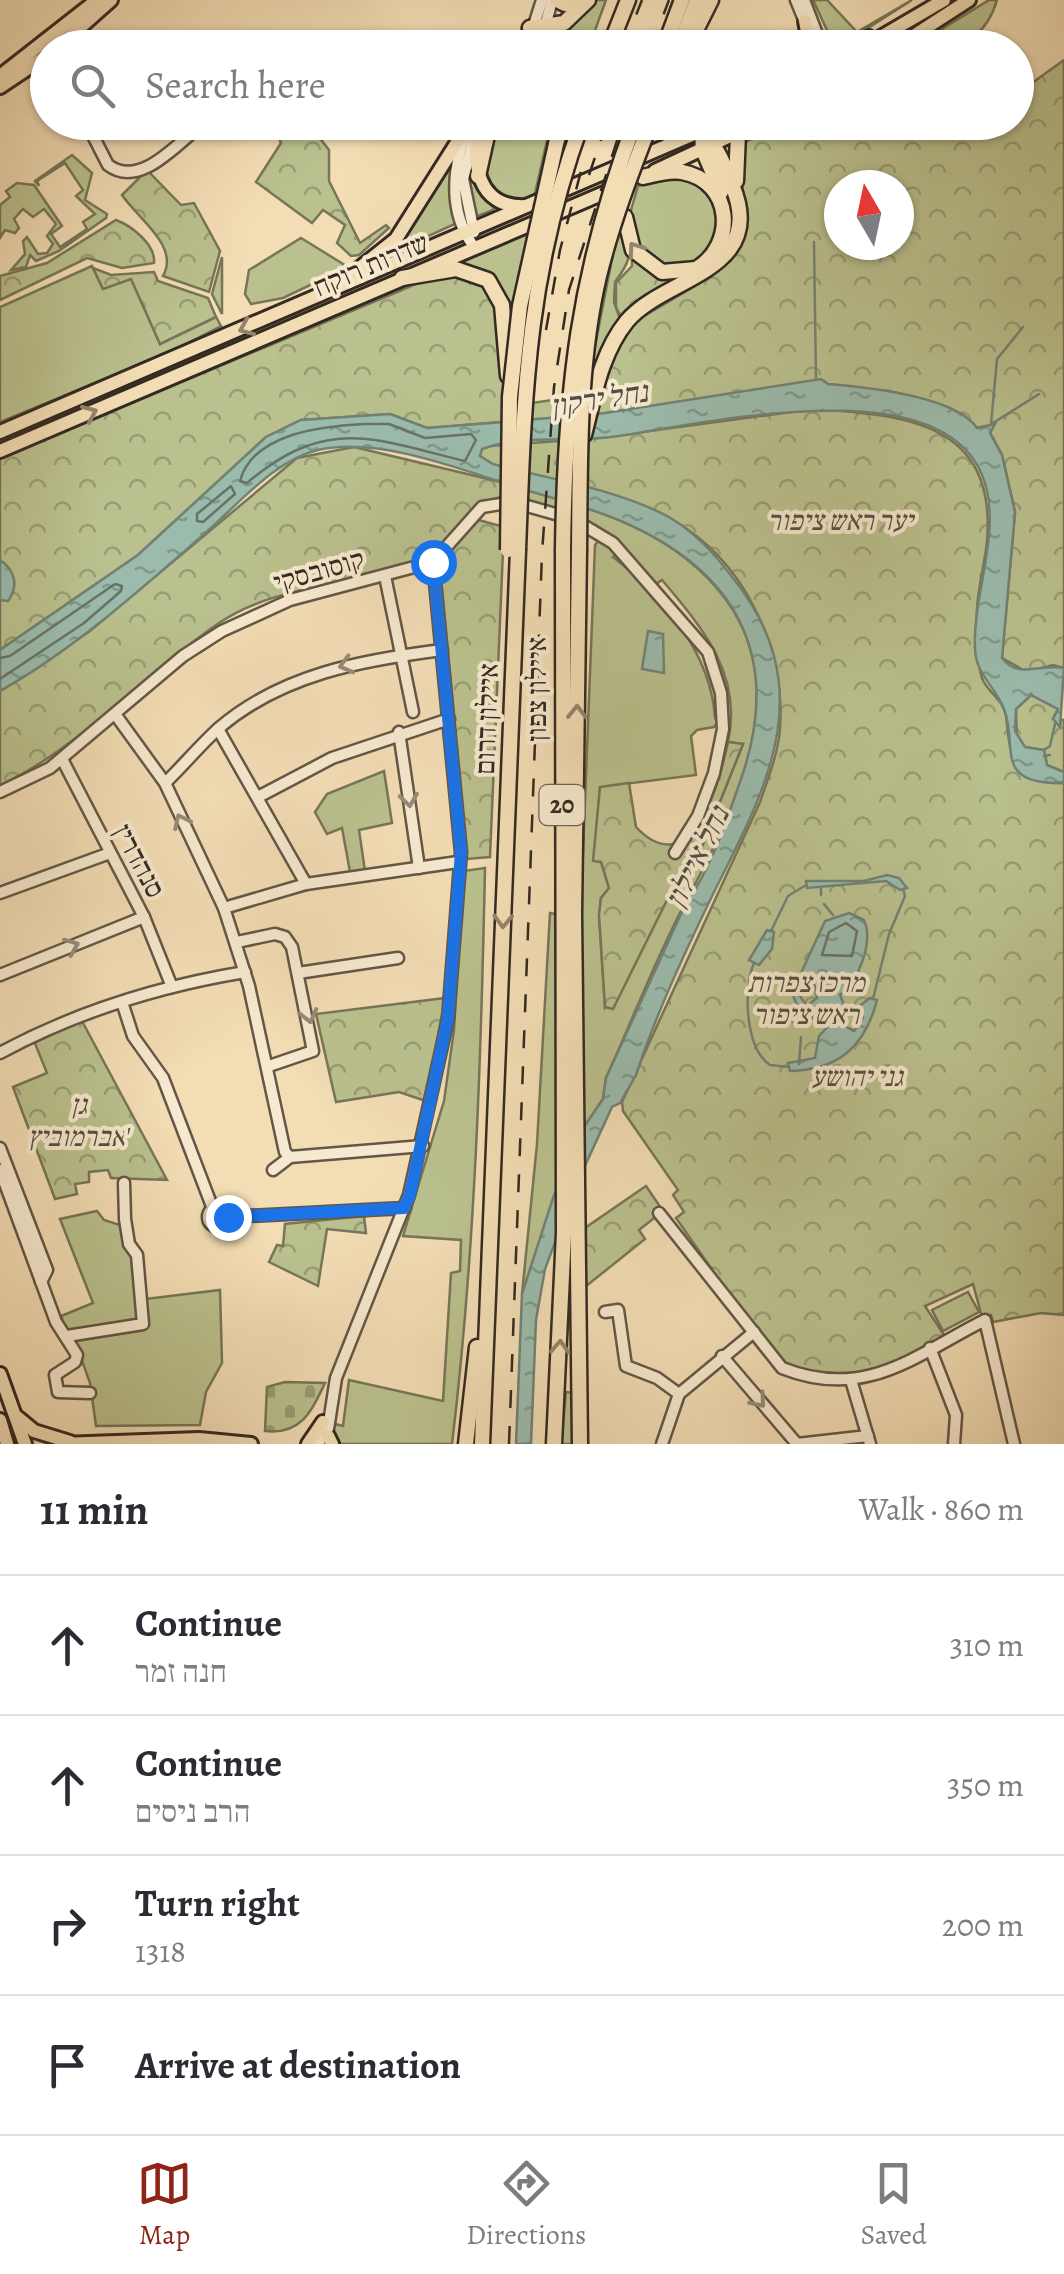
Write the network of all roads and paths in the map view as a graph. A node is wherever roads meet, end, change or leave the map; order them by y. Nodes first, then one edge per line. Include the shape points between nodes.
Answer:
1 (97, 0) edge
2 (112, 0) edge
3 (542, 0) edge
4 (554, 0) edge
5 (579, 0) edge
6 (588, 0) edge
7 (628, 0) edge
8 (682, 0) edge
9 (697, 0) edge
10 (711, 0) edge
11 (796, 0) edge
12 (804, 0) edge
13 (944, 0) edge
14 (969, 0) edge
15 (805, 22) joint
16 (904, 22) junction
17 (60, 30) edge
18 (78, 30) edge
19 (538, 30) edge
20 (541, 30) edge
21 (551, 30) edge
22 (616, 30) edge
23 (671, 30) edge
24 (686, 30) edge
25 (696, 30) edge
26 (810, 30) edge
27 (814, 30) edge
28 (885, 30) edge
29 (891, 30) edge
30 (923, 30) edge
31 (30, 55) edge
32 (30, 66) edge
33 (0, 76) edge
34 (0, 87) edge
35 (95, 140) edge
36 (182, 140) edge
37 (463, 140) edge
38 (469, 140) edge
39 (474, 140) edge
40 (486, 140) edge
41 (555, 140) edge
42 (576, 140) edge
43 (637, 140) edge
44 (640, 140) edge
45 (641, 140) edge
46 (685, 140) edge
47 (706, 140) edge
48 (725, 140) edge
49 (737, 140) edge
50 (709, 147) junction
51 (478, 176) junction
52 (643, 177) junction
53 (738, 206) junction
54 (538, 210) junction
55 (469, 232) junction
56 (720, 244) junction
57 (475, 248) junction
58 (402, 278) junction
59 (307, 302) junction
60 (510, 397) junction
61 (0, 432) edge
62 (580, 451) junction
63 (0, 452) edge
64 (513, 550) junction
65 (433, 562) junction
66 (385, 576) junction
67 (442, 650) junction
68 (404, 655) junction
69 (413, 712) dead end
70 (114, 714) junction
71 (449, 719) junction
72 (218, 729) junction
73 (399, 732) junction
74 (62, 758) junction
75 (165, 784) junction
76 (0, 792) edge
77 (258, 798) junction
78 (575, 834) junction
79 (110, 853) junction
80 (675, 854) dead end
81 (458, 862) junction
82 (419, 868) junction
83 (306, 884) junction
84 (0, 893) edge
85 (224, 908) junction
86 (144, 917) junction
87 (236, 942) junction
88 (398, 958) dead end
89 (245, 972) junction
90 (298, 973) junction
91 (0, 975) edge
92 (172, 986) junction
93 (122, 1002) junction
94 (0, 1053) edge
95 (564, 1060) junction
96 (269, 1066) junction
97 (423, 1146) junction
98 (0, 1148) edge
99 (290, 1157) junction
100 (0, 1170) edge
101 (273, 1170) dead end
102 (124, 1183) dead end
103 (404, 1208) junction
104 (659, 1213) dead end
105 (490, 1237) junction
106 (41, 1282) junction
107 (606, 1312) dead end
108 (754, 1332) junction
109 (67, 1336) junction
110 (930, 1348) junction
111 (722, 1356) junction
112 (0, 1374) edge
113 (852, 1380) junction
114 (90, 1392) dead end
115 (679, 1394) junction
116 (16, 1416) junction
117 (0, 1420) edge
118 (327, 1434) edge
119 (869, 1440) edge
120 (72, 1443) edge
121 (7, 1444) edge
122 (25, 1444) edge
123 (60, 1444) edge
124 (251, 1444) edge
125 (308, 1444) edge
126 (466, 1444) edge
127 (482, 1444) edge
128 (554, 1444) edge
129 (580, 1444) edge
130 (662, 1444) edge
131 (797, 1444) edge
132 (954, 1444) edge
133 (1014, 1444) edge

1 - 17 main road
2 - 18 main road
3 - 19 street
4 - 5 highway
4 - 20 street
6 - 21 highway
7 - 22 highway
8 - 23 highway
9 - 24 highway
10 - 25 highway
11 - 15 street
12 - 27 street
13 - 16 main road
14 - 30 main road
15 - 26 main road
16 - 28 main road
16 - 29 main road
31 - 33 main road
32 - 34 main road
35 - 36 street via 108,165 130,173
37 - 59 main road via 396,240
38 - 55 street via 454,186
39 - 51 main road
40 - 51 highway
41 - 54 highway, bridge
42 - 64 highway, bridge via 555,199 531,310
43 - 95 highway, איילון צפון / 20, bridge via 602,220 580,306 569,406
44 - 62 highway, bridge via 599,276
56 -> 45 highway, bridge via 696,269 662,272 633,250 625,217
46 - 54 main road, שדרות רוקח
47 - 50 highway
48 - 50 main road, שדרות רוקח
49 - 53 highway
50 - 52 main road, שדרות רוקח
50 - 53 highway
50 - 56 highway via 726,211
51 - 54 main road via 504,204
52 - 56 highway via 681,172 707,184 724,211
52 - 57 main road, שדרות רוקח
53 - 62 highway, bridge via 724,257 625,324 602,369
54 - 55 main road, שדרות רוקח
54 - 60 highway, bridge
55 - 57 street
55 - 59 main road, שדרות רוקח
57 - 58 main road, שדרות רוקח
58 - 60 highway, bridge via 450,269 475,273 494,287 502,305
63 -> 58 main road, שדרות רוקח
59 -> 61 main road, שדרות רוקח
60 - 64 highway, bridge
78 -> 62 highway, bridge
64 -> 105 highway, איילון דרום / 20 via 513,704
65 - 66 street, קוסובסקי
65 - 67 street
65 - 80 street via 486,504 514,502 598,532 666,600 708,652 724,712 714,773
66 - 68 street
66 - 70 street, קוסובסקי via 247,618 182,656
67 - 68 street
67 - 71 street
68 - 69 street
68 -> 72 street via 320,672
70 - 74 street, קוסובסקי
70 - 75 street
71 - 73 street
71 - 81 street
72 - 75 street
72 - 77 street
73 - 77 street
73 -> 82 street
74 - 76 street, קוסובסקי
74 - 79 street, סנהדרין
85 -> 75 street
77 - 83 street
78 - 95 highway
78 - 129 highway
79 - 84 street
79 - 86 street, סנהדרין
81 - 82 street
81 - 97 street via 448,1018
82 - 83 street
83 - 85 street
85 - 87 street
91 -> 86 street
86 - 92 street, סנהדרין
87 - 89 street
87 - 90 street via 285,938
88 - 90 street
89 - 92 street
89 - 96 street
90 -> 96 street via 314,1051
92 - 93 street
93 - 94 street
93 - 103 street via 132,1036 163,1078 213,1209 228,1217
128 -> 95 highway, איילון צפון / 20
96 - 99 street
97 - 99 street
97 - 103 street
98 - 106 street via 47,1270
99 - 101 street
100 - 106 street
102 - 109 street via 119,1218 137,1255 144,1322
103 - 118 street via 344,1357
104 - 108 street
105 - 126 highway
105 - 127 highway, איילון דרום / 20
106 - 109 street
107 - 115 street via 618,1310 626,1366
108 - 111 street
108 - 113 street via 782,1368 806,1378
109 - 114 street via 77,1355 55,1375 58,1392
110 - 113 street via 886,1374
110 - 132 street via 956,1415
110 - 133 street via 985,1320
111 - 115 street
111 -> 131 street
112 - 116 main road
113 - 119 street
115 - 130 street
116 - 120 main road
116 - 122 main road
117 - 121 main road
118 - 125 main road
119 - 131 street
120 - 123 main road
120 - 124 main road

